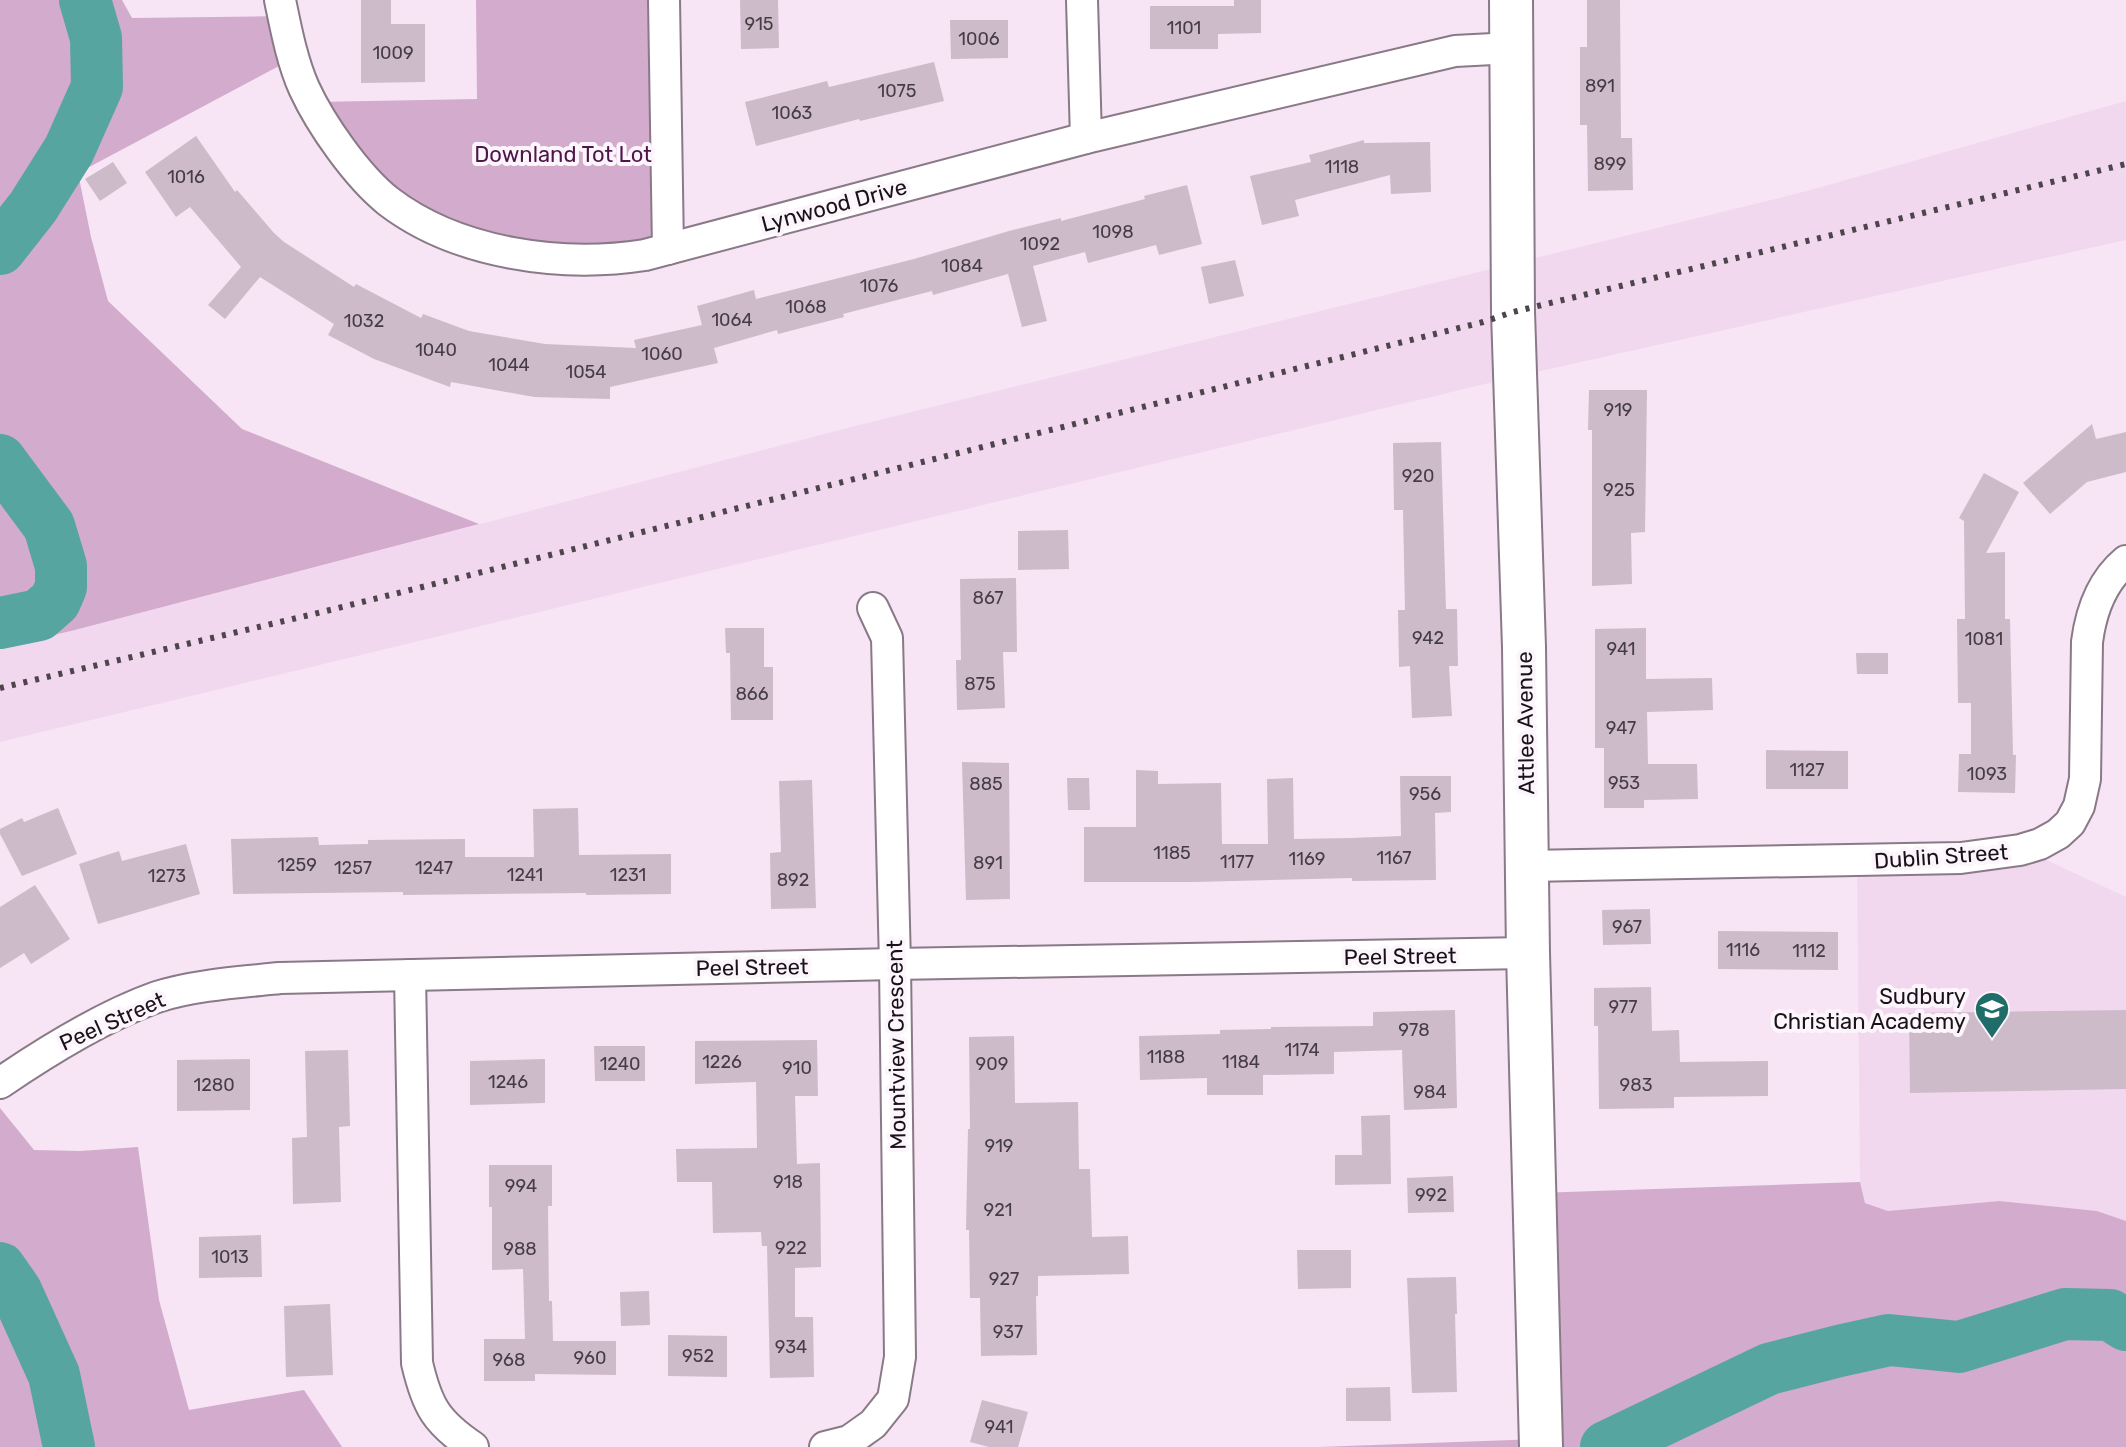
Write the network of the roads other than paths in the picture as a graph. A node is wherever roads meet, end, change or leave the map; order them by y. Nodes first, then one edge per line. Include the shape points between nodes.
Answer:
1 (280, 0) edge
2 (664, 0) edge
3 (1082, 0) edge
4 (1511, 0) edge
5 (1512, 48) junction
6 (1086, 138) junction
7 (668, 249) junction
8 (2126, 561) edge
9 (873, 608) dead end
10 (1527, 866) junction
11 (1528, 953) junction
12 (895, 964) junction
13 (410, 975) junction
14 (0, 1083) edge
15 (473, 1447) edge
16 (825, 1447) edge
17 (1541, 1447) edge

1 - 7 street, Lynwood Drive via 304,87 358,171 388,200 464,240 518,255 614,260
2 - 7 street
3 - 6 street
4 - 5 street, Attlee Avenue
5 - 6 street, Lynwood Drive via 1455,51
5 - 10 street, Attlee Avenue
6 - 7 street, Lynwood Drive
8 - 10 street, Dublin Street via 2107,584 2090,620 2085,779 2079,806 2070,823 2040,844 1961,858
9 - 12 street, Mountview Crescent via 887,638
10 - 11 street, Attlee Avenue
11 - 12 street, Peel Street
11 - 17 street, Attlee Avenue
12 - 13 street, Peel Street
12 - 16 street, Mountview Crescent via 900,1357 896,1385 893,1399 873,1424 849,1441
13 - 14 street, Peel Street via 265,979 159,997 43,1053
13 - 15 street via 417,1363 435,1414

